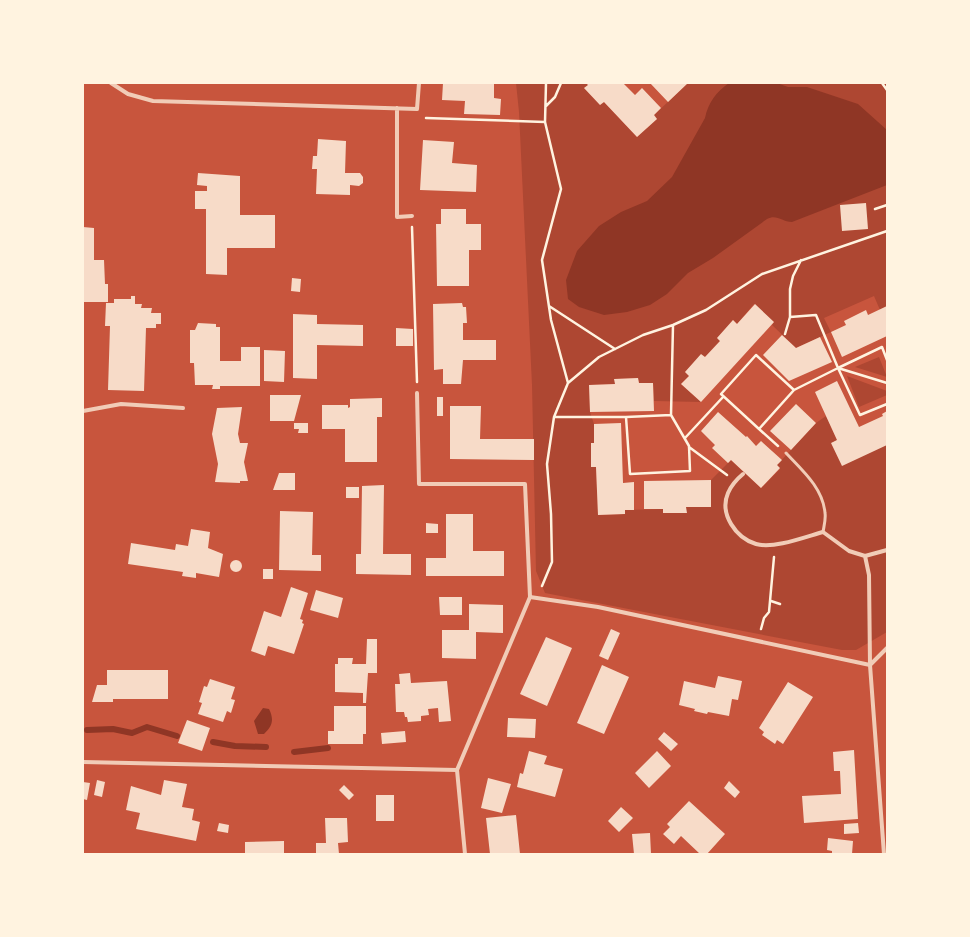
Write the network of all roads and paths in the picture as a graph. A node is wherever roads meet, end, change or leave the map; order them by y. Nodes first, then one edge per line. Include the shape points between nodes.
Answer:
1 (111, 83) edge
2 (419, 83) edge
3 (546, 83) edge
4 (561, 83) edge
5 (882, 83) edge
6 (887, 90) edge
7 (546, 106) junction
8 (397, 108) junction
9 (417, 109) junction
10 (545, 122) junction
11 (887, 205) edge
12 (875, 209) dead end
13 (412, 216) dead end
14 (887, 231) edge
15 (412, 232) dead end
16 (801, 260) junction
17 (548, 305) junction
18 (790, 317) junction
19 (673, 325) junction
20 (785, 334) dead end
21 (615, 349) junction
22 (887, 360) edge
23 (838, 368) junction
24 (568, 383) junction
25 (887, 383) edge
26 (794, 390) junction
27 (417, 393) joint
28 (723, 397) junction
29 (887, 404) edge
30 (183, 408) dead end
31 (83, 411) edge
32 (671, 415) junction
33 (554, 417) junction
34 (626, 417) junction
35 (759, 429) junction
36 (685, 438) junction
37 (689, 446) junction
38 (786, 453) joint
39 (743, 474) dead end
40 (735, 481) junction
41 (823, 532) junction
42 (887, 550) edge
43 (865, 556) junction
44 (774, 562) dead end
45 (530, 597) junction
46 (771, 601) junction
47 (780, 604) dead end
48 (762, 626) dead end
49 (887, 648) edge
50 (870, 665) junction
51 (83, 762) edge
52 (457, 770) junction
53 (466, 854) edge
54 (884, 854) edge

1 - 8 street via 128,94 153,101
2 - 9 street
3 - 7 path
4 - 7 path via 555,97
5 - 6 path
7 - 10 path
8 - 9 street
8 - 13 street via 397,217
9 - 10 path via 425,118
10 - 17 path via 561,188 542,260
11 - 12 path
14 - 16 path
15 - 27 path
16 - 18 path via 790,289
16 - 19 path via 762,274 706,310
17 - 21 path
17 - 24 path
18 - 20 path
18 - 23 path via 816,315
19 - 21 path via 643,335
19 - 32 path
21 - 24 path via 599,357
22 - 23 path via 882,347
23 - 25 path
23 - 26 path
23 - 29 path via 860,415
24 - 33 path
26 - 28 path via 756,355 721,394
26 - 35 path
27 - 45 street via 419,484 525,484
28 - 35 path
28 - 36 path
30 - 31 street via 121,404
32 - 34 path
32 - 36 path
33 - 34 path
33 - 45 path via 547,464 552,562 544,585
34 - 37 path via 630,474 690,471
35 - 38 path
36 - 37 path
37 - 40 path
38 - 41 lane via 806,473 819,493 825,513
39 - 40 street
40 - 41 street via 727,494 726,514 738,535 757,544 776,544
41 - 43 street via 849,552
42 - 43 street
43 - 50 street via 869,575
44 - 46 path
45 - 50 street via 598,607
45 - 52 street
46 - 47 path
46 - 48 path
49 - 50 street
50 - 54 street
51 - 52 street
52 - 53 street

